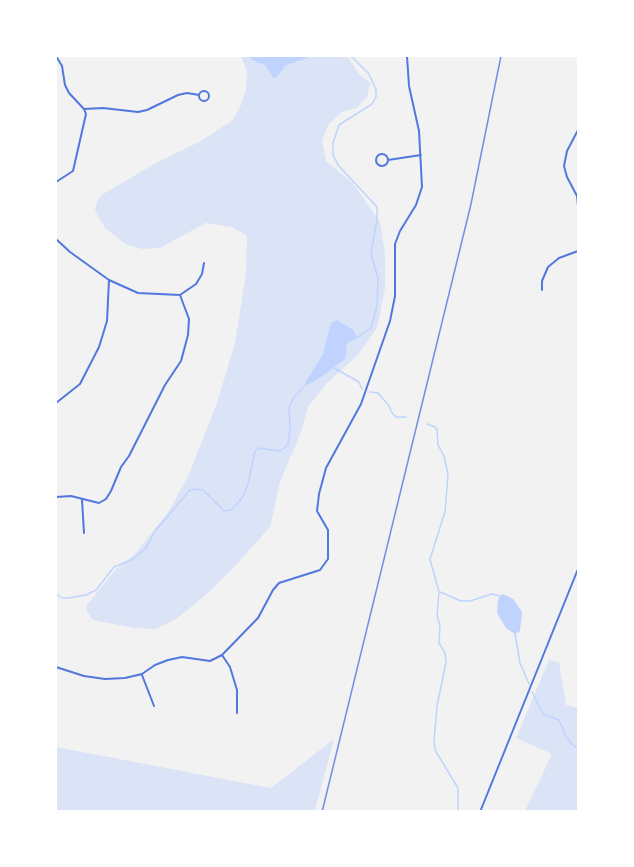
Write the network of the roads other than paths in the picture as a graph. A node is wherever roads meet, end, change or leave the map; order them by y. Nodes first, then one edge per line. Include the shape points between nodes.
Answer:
1 (56, 56) edge
2 (407, 56) edge
3 (199, 95) dead end
4 (84, 109) junction
5 (579, 130) edge
6 (420, 155) junction
7 (388, 159) junction
8 (56, 182) edge
9 (579, 206) edge
10 (56, 239) edge
11 (579, 251) edge
12 (204, 263) dead end
13 (109, 280) junction
14 (542, 290) dead end
15 (180, 295) junction
16 (56, 403) edge
17 (56, 496) edge
18 (82, 499) junction
19 (84, 533) dead end
20 (579, 569) edge
21 (222, 655) junction
22 (56, 667) edge
23 (142, 674) junction
24 (154, 706) dead end
25 (237, 713) dead end
26 (480, 812) edge

1 - 4 street via 69,93
2 - 6 street
3 - 4 street via 178,95 138,112
4 - 8 street via 73,171
5 - 9 street via 564,166
6 - 7 street
6 - 21 street via 422,186 395,244 395,296 390,321 361,404 326,468 319,494 317,512 328,530 328,559 320,570 279,583 258,618
7 - 7 street via 381,154 376,161 383,166
10 - 13 street
11 - 14 street via 548,267
12 - 15 street via 196,284
13 - 15 street via 138,293
13 - 16 street via 108,321 99,347 80,384
15 - 18 street via 189,319 181,361 106,499 99,503
17 - 18 street
18 - 19 street
20 - 26 street
21 - 23 street via 210,661 182,657 168,660
21 - 25 street via 231,667 237,690
22 - 23 street via 105,679
23 - 24 street

